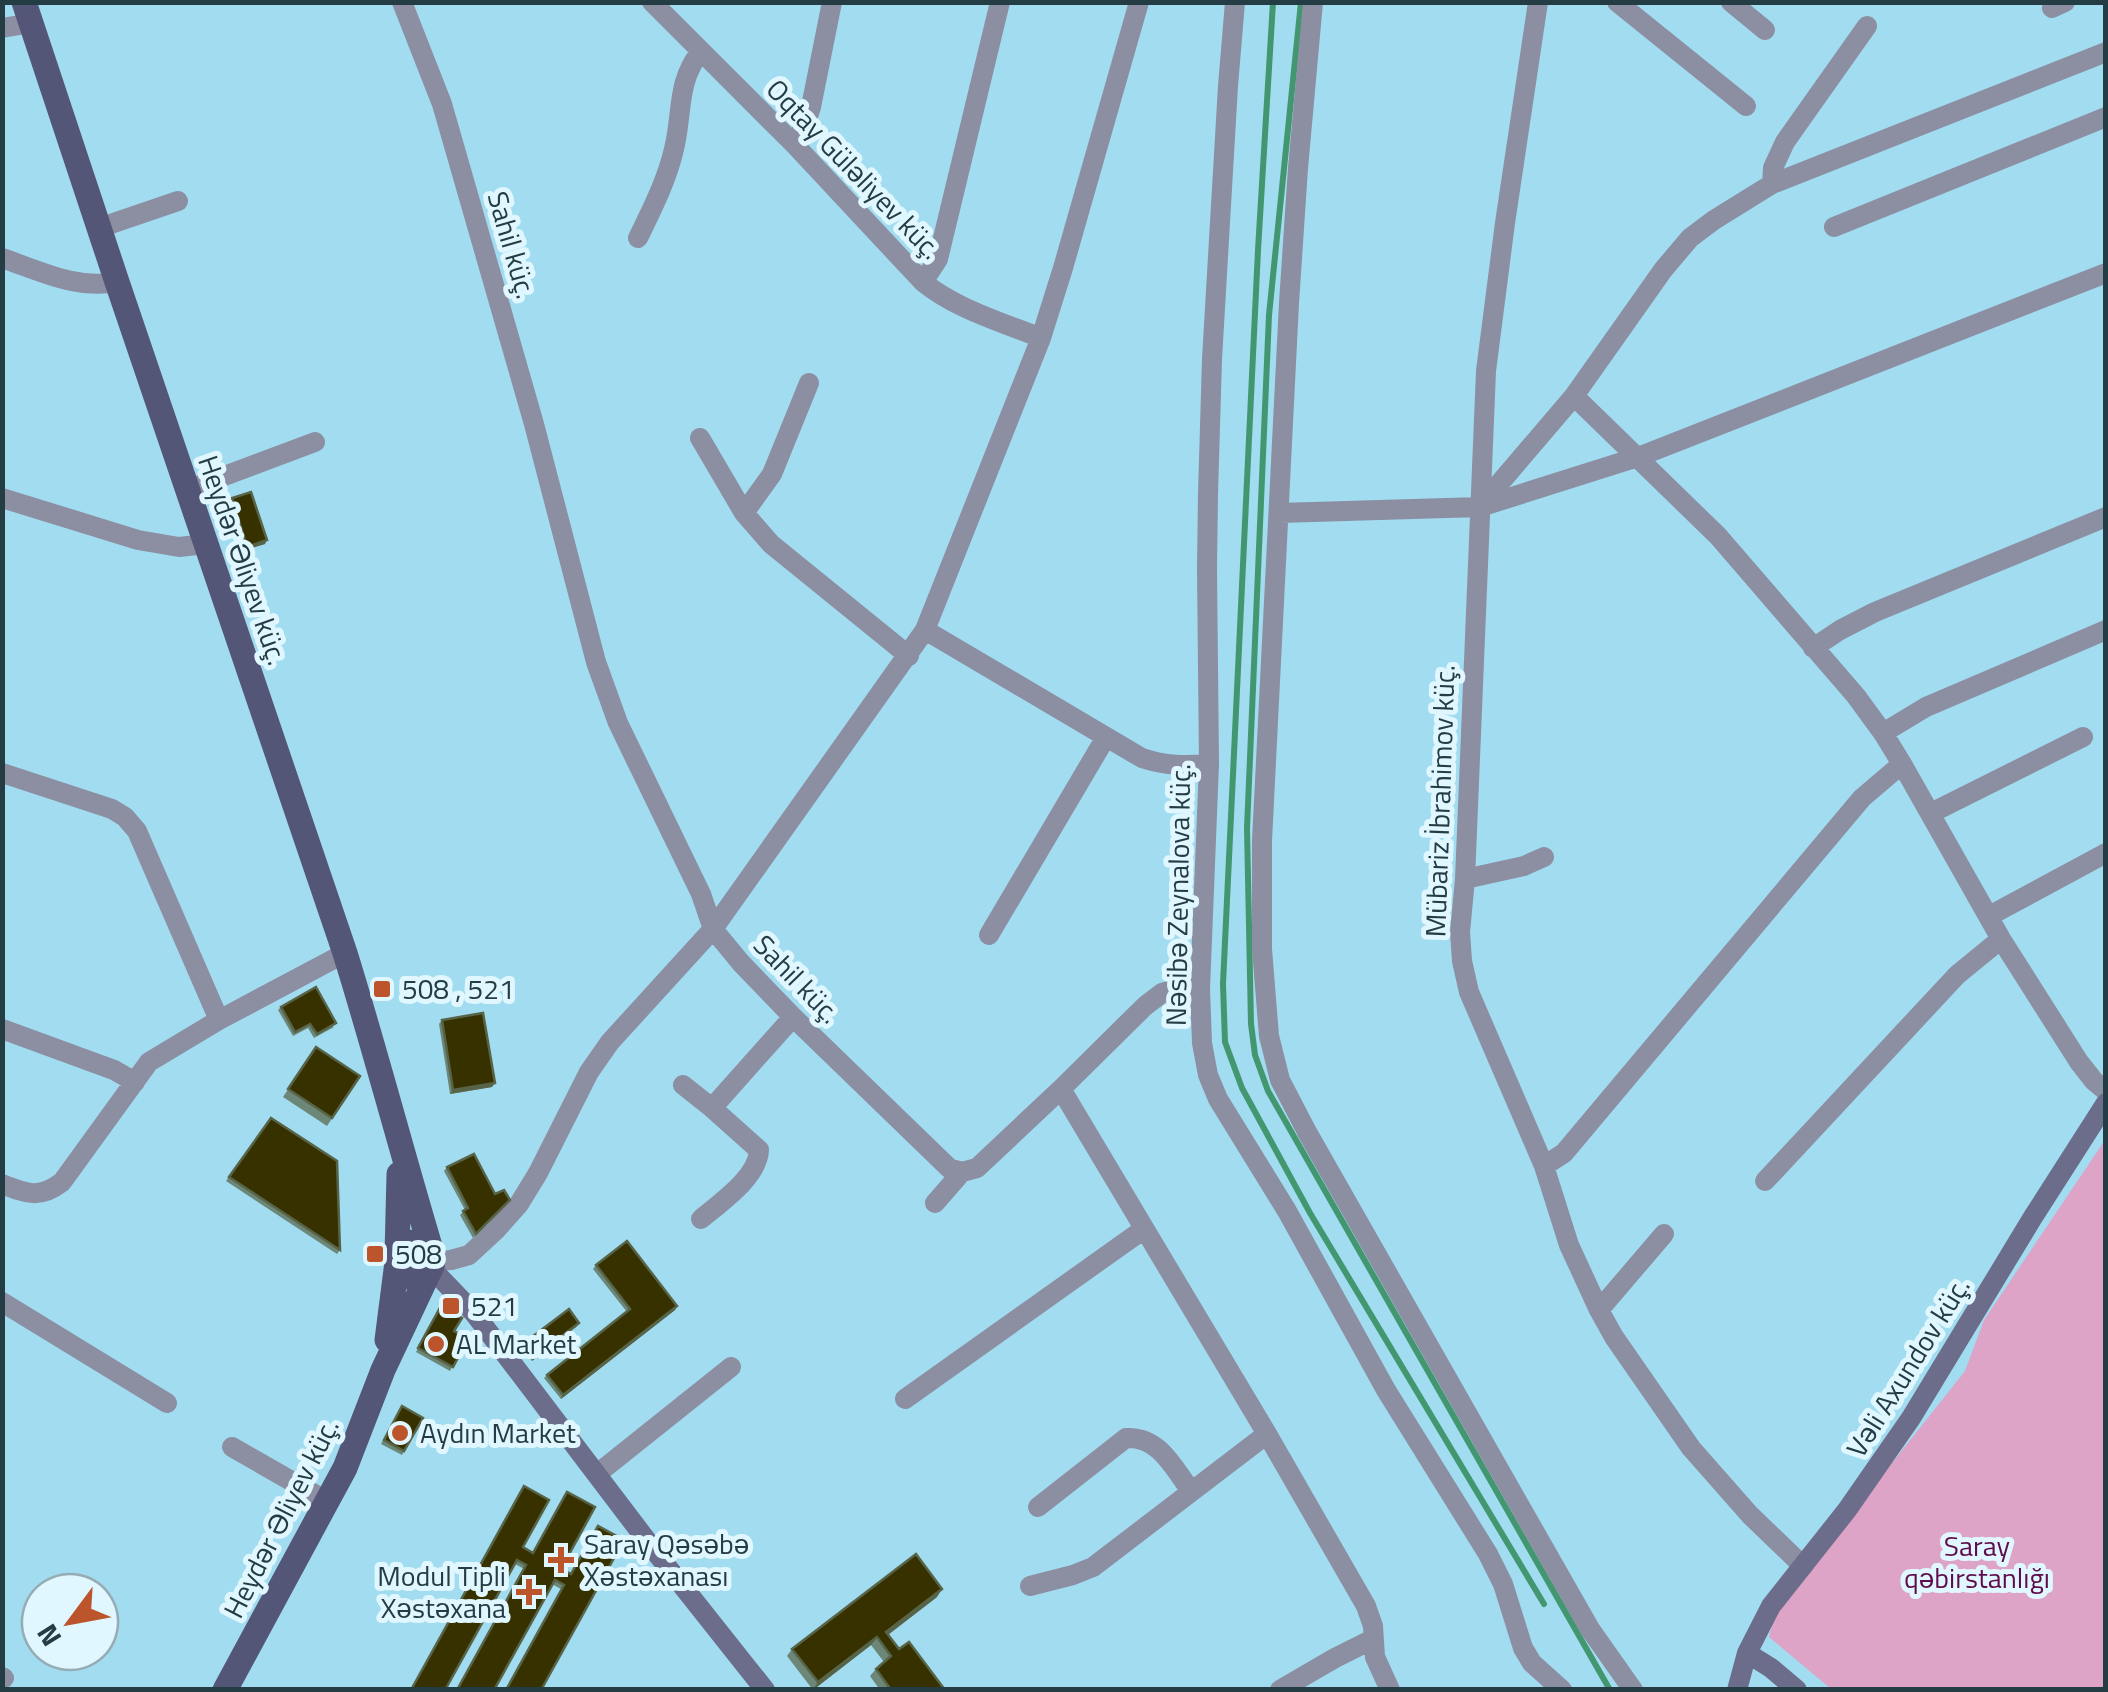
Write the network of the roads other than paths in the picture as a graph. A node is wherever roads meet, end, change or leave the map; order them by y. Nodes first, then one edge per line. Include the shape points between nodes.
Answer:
1 (402, 2) edge
2 (652, 2) edge
3 (832, 2) edge
4 (1000, 2) edge
5 (1139, 2) edge
6 (1235, 2) edge
7 (1314, 2) edge
8 (1538, 2) edge
9 (1618, 2) edge
10 (1730, 2) edge
11 (28, 13) edge
12 (1867, 26) dead end
13 (2, 28) edge
14 (1765, 30) dead end
15 (701, 50) junction
16 (2106, 52) edge
17 (1746, 106) dead end
18 (2106, 117) edge
19 (794, 144) junction
20 (1772, 184) junction
21 (178, 200) dead end
22 (1834, 226) dead end
23 (99, 228) junction
24 (638, 238) dead end
25 (2, 258) edge
26 (2106, 273) edge
27 (116, 282) junction
28 (923, 282) junction
29 (1040, 338) junction
30 (809, 383) dead end
31 (1574, 396) junction
32 (700, 438) dead end
33 (314, 442) dead end
34 (1638, 457) junction
35 (187, 490) junction
36 (2, 498) edge
37 (1480, 506) junction
38 (1279, 513) junction
39 (744, 514) junction
40 (2106, 517) edge
41 (206, 544) junction
42 (926, 630) junction
43 (2106, 630) edge
44 (1813, 648) junction
45 (909, 656) junction
46 (1884, 733) junction
47 (1106, 737) junction
48 (2083, 737) dead end
49 (1209, 764) junction
50 (1902, 764) junction
51 (2, 773) edge
52 (1931, 813) junction
53 (2106, 853) edge
54 (1544, 857) dead end
55 (1465, 879) junction
56 (1989, 916) junction
57 (713, 928) junction
58 (989, 935) dead end
59 (2001, 939) junction
60 (345, 953) junction
61 (1200, 989) junction
62 (794, 1017) junction
63 (219, 1020) junction
64 (2, 1029) edge
65 (135, 1082) junction
66 (683, 1085) dead end
67 (1060, 1089) junction
68 (2106, 1091) edge
69 (2106, 1102) edge
70 (712, 1108) junction
71 (398, 1139) junction
72 (1544, 1166) junction
73 (962, 1172) junction
74 (1764, 1180) dead end
75 (2, 1184) edge
76 (935, 1203) dead end
77 (701, 1220) dead end
78 (1144, 1230) junction
79 (1664, 1234) dead end
80 (397, 1259) junction
81 (432, 1260) junction
82 (2, 1302) edge
83 (1599, 1310) junction
84 (731, 1367) dead end
85 (382, 1370) junction
86 (906, 1399) dead end
87 (167, 1404) dead end
88 (1268, 1434) junction
89 (232, 1447) dead end
90 (597, 1474) junction
91 (1190, 1491) junction
92 (328, 1502) junction
93 (1038, 1507) dead end
94 (1803, 1566) junction
95 (1030, 1586) dead end
96 (1373, 1640) junction
97 (1747, 1653) junction
98 (226, 1690) edge
99 (765, 1690) edge
100 (1280, 1690) edge
101 (1390, 1690) edge
102 (1562, 1690) edge
103 (1633, 1690) edge
104 (1737, 1690) edge
105 (1797, 1690) edge

1 - 57 street, Sahil küç. via 442,104 600,675
2 - 15 street, Oqtay Güləliyev küç.
3 - 19 street via 811,107
4 - 28 street via 938,259
5 - 29 street
6 - 49 street, Nəsibə Zeynalova küç. via 1212,358
7 - 38 street
8 - 37 street, Mübariz İbrahimov küç. via 1486,371
9 - 17 street
10 - 14 street
11 - 13 street
11 - 23 main road, Heydər Əliyev küç.
12 - 20 street via 1785,142
15 - 19 street, Oqtay Güləliyev küç.
15 - 24 street via 686,73 674,149
16 - 20 street
18 - 22 street
19 - 28 street, Oqtay Güləliyev küç.
20 - 31 street via 1690,238
21 - 23 street
23 - 27 main road, Heydər Əliyev küç.
25 - 27 street via 72,282
26 - 34 street
27 - 35 main road, Heydər Əliyev küç.
28 - 29 street, Oqtay Güləliyev küç.
29 - 42 street
30 - 39 street via 772,474
31 - 34 street
31 - 37 street
32 - 39 street
33 - 35 street
34 - 37 street
34 - 44 street via 1718,536
35 - 41 main road, Heydər Əliyev küç.
36 - 41 street via 138,540 179,548
37 - 38 street
37 - 55 street, Mübariz İbrahimov küç.
38 - 103 street via 1262,950 1268,1036 1280,1080 1582,1615
39 - 45 street via 771,544
40 - 44 street via 1874,612
41 - 60 main road, Heydər Əliyev küç.
42 - 45 street
42 - 47 street
43 - 46 street via 1926,707
44 - 46 street
45 - 57 street
46 - 50 street
47 - 49 street via 1162,765
47 - 58 street
48 - 52 street
49 - 61 street, Nəsibə Zeynalova küç.
50 - 52 street
50 - 72 street via 1862,798 1564,1153
51 - 63 street via 125,817 137,831
52 - 56 street
53 - 56 street
54 - 55 street
55 - 72 street, Mübariz İbrahimov küç. via 1460,932 1469,992
56 - 59 street
57 - 62 street, Sahil küç.
57 - 81 street via 610,1042 538,1173 495,1232 469,1255
59 - 68 street via 2079,1062
59 - 74 street via 1957,975
60 - 63 street
60 - 71 main road, Heydər Əliyev küç.
61 - 67 street via 1162,992
61 - 102 street, Nəsibə Zeynalova küç. via 1202,1044 1218,1098 1488,1554 1523,1648
62 - 70 street
62 - 73 street, Sahil küç. via 949,1168
63 - 65 street via 149,1062
64 - 65 street
65 - 75 street via 49,1192
66 - 70 street
67 - 73 street via 977,1168
67 - 78 street
69 - 94 street, Vəli Axundov küç. via 1911,1418
70 - 77 street via 758,1150 758,1162
71 - 80 main road
71 - 81 main road
72 - 83 street, Mübariz İbrahimov küç.
73 - 76 street
78 - 86 street
78 - 88 street
79 - 83 street
80 - 81 main road via 412,1278 420,1278
80 - 85 main road
81 - 85 main road
81 - 90 street
82 - 87 street
83 - 94 street, Mübariz İbrahimov küç. via 1691,1448
84 - 90 street
85 - 92 main road, Heydər Əliyev küç.
88 - 91 street
88 - 96 street via 1366,1606
89 - 92 street
90 - 99 street
91 - 93 street via 1159,1448 1126,1438
91 - 95 street via 1093,1567
92 - 98 main road, Heydər Əliyev küç.
94 - 97 street, Vəli Axundov küç.
96 - 100 street
96 - 101 street
97 - 104 street, Vəli Axundov küç.
97 - 105 street

